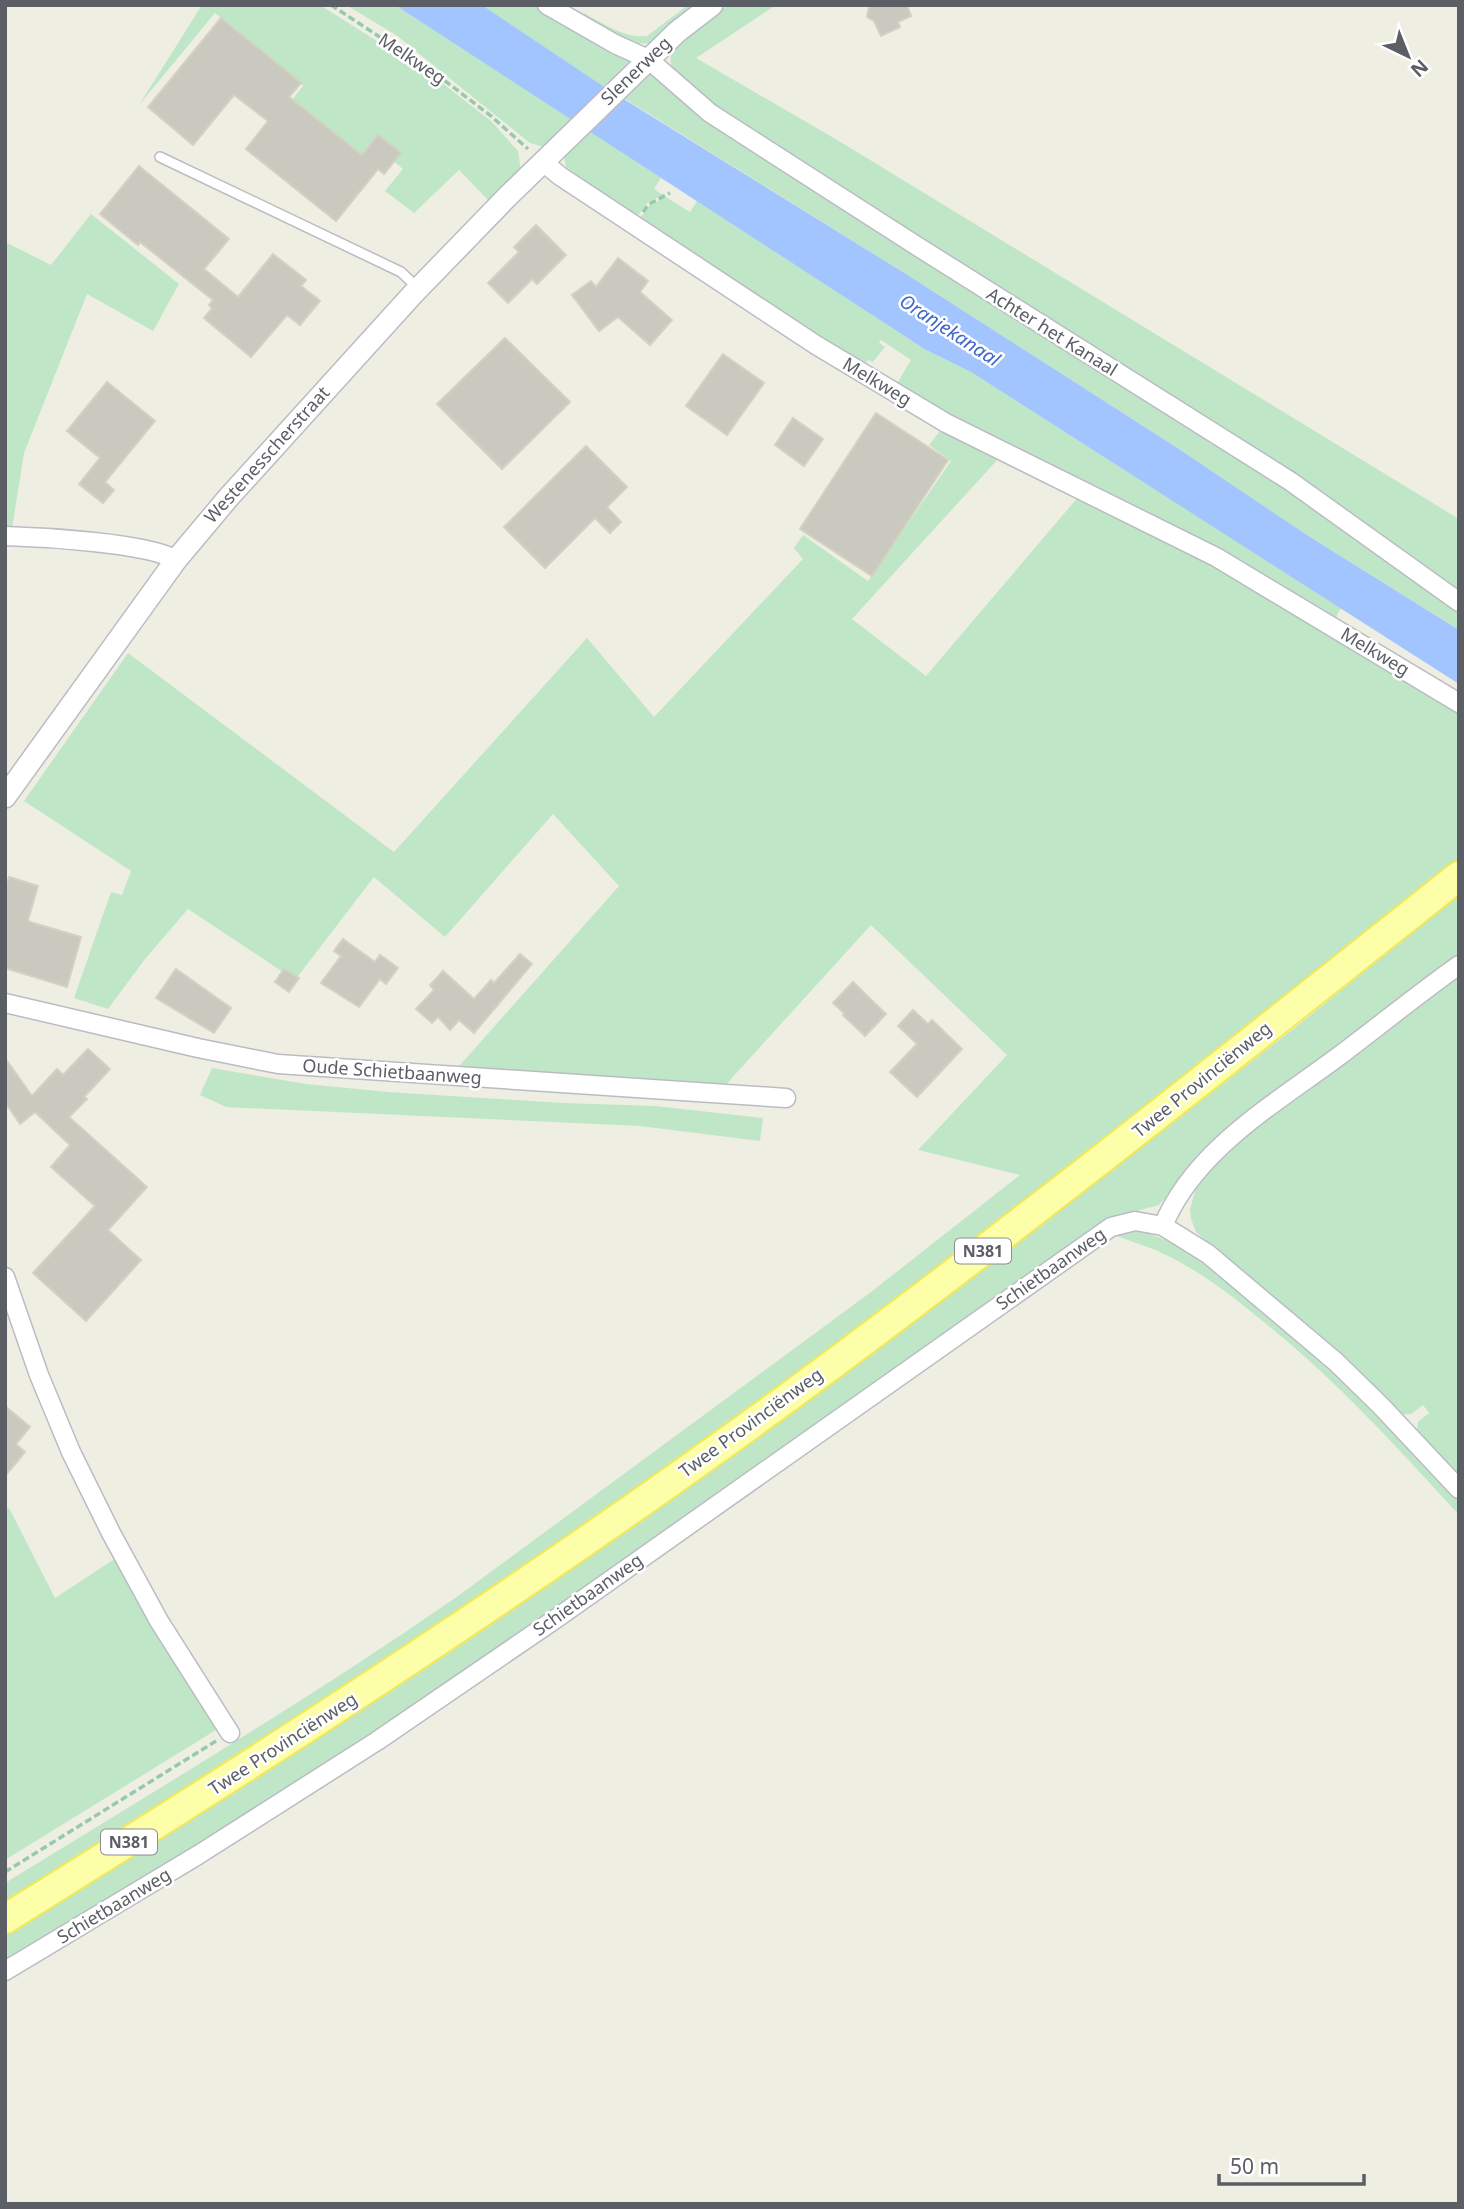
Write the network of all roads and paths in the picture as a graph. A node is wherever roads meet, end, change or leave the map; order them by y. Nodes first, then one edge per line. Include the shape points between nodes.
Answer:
1 (331, 5) edge
2 (547, 5) edge
3 (712, 5) edge
4 (648, 59) junction
5 (563, 142) joint
6 (160, 157) dead end
7 (543, 162) junction
8 (670, 193) dead end
9 (634, 225) junction
10 (418, 288) junction
11 (5, 536) edge
12 (176, 561) junction
13 (1459, 602) edge
14 (1459, 703) edge
15 (5, 797) edge
16 (1459, 876) edge
17 (1459, 965) edge
18 (5, 1003) edge
19 (786, 1098) dead end
20 (1163, 1226) junction
21 (5, 1277) edge
22 (1459, 1489) edge
23 (230, 1733) joint
24 (5, 1872) edge
25 (5, 1919) edge
26 (5, 1971) edge

1 - 7 path, Melkweg via 436,74
2 - 4 street, Achter het Kanaal
3 - 4 street, Slenerweg
4 - 5 street, Slenerweg
4 - 13 street, Achter het Kanaal via 710,113 1290,481
5 - 7 street, Westenesscherstraat
6 - 10 lane via 401,272
7 - 9 street, Melkweg
7 - 10 street, Westenesscherstraat
8 - 9 path via 649,204
9 - 14 street, Melkweg via 816,345 946,423 1216,557
10 - 12 street, Westenesscherstraat
11 - 12 street via 114,546 166,554
12 - 15 street, Westenesscherstraat
16 - 25 main road, Twee Provinciënweg / N381 via 1096,1164 734,1436 372,1686
17 - 20 street via 1241,1129 1205,1163
18 - 19 street, Oude Schietbaanweg via 278,1064
20 - 22 street, Schietbaanweg via 1208,1254 1336,1362
20 - 26 street, Schietbaanweg via 1135,1221 1111,1227 377,1741
21 - 23 street via 71,1452 159,1621
23 - 24 path

